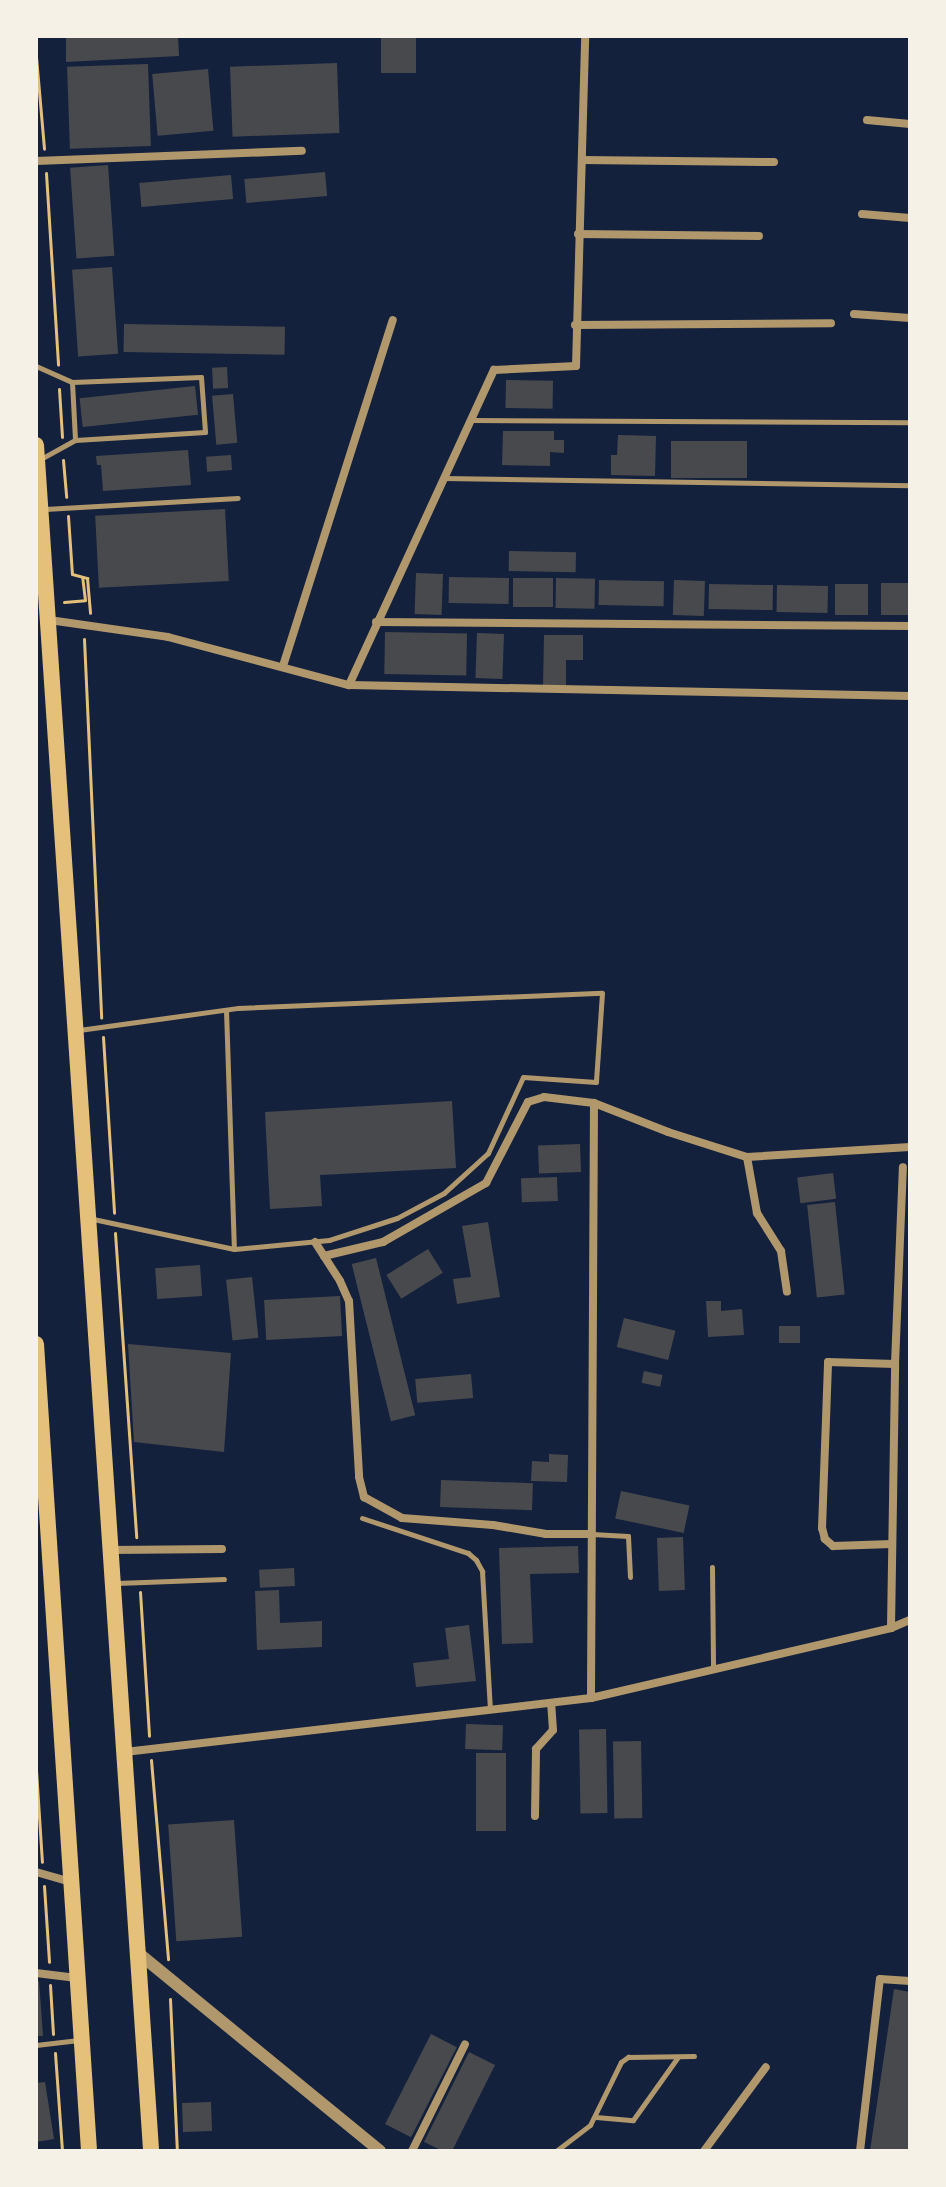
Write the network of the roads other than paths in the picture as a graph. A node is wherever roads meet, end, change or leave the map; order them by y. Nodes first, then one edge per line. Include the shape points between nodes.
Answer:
1 (585, 36) edge
2 (867, 120) dead end
3 (910, 124) edge
4 (302, 151) dead end
5 (41, 160) edge
6 (582, 160) junction
7 (774, 162) dead end
8 (862, 214) dead end
9 (910, 218) edge
10 (578, 234) junction
11 (759, 236) dead end
12 (854, 314) dead end
13 (910, 318) edge
14 (393, 320) dead end
15 (831, 323) dead end
16 (575, 325) junction
17 (36, 366) edge
18 (72, 382) junction
19 (470, 420) junction
20 (910, 422) edge
21 (75, 440) junction
22 (37, 454) edge
23 (443, 478) junction
24 (910, 485) edge
25 (238, 498) dead end
26 (40, 509) junction
27 (48, 620) junction
28 (376, 622) junction
29 (910, 626) edge
30 (283, 666) junction
31 (349, 685) junction
32 (910, 696) edge
33 (226, 1010) junction
34 (75, 1031) junction
35 (594, 1103) junction
36 (910, 1147) edge
37 (747, 1157) junction
38 (903, 1167) dead end
39 (88, 1217) junction
40 (315, 1242) junction
41 (234, 1249) junction
42 (324, 1256) junction
43 (787, 1292) dead end
44 (36, 1344) edge
45 (895, 1364) junction
46 (41, 1498) edge
47 (362, 1518) dead end
48 (592, 1534) junction
49 (892, 1544) junction
50 (222, 1549) dead end
51 (110, 1550) junction
52 (712, 1567) dead end
53 (630, 1577) dead end
54 (224, 1579) dead end
55 (112, 1583) junction
56 (909, 1622) edge
57 (891, 1628) junction
58 (713, 1669) junction
59 (591, 1698) junction
60 (551, 1703) junction
61 (490, 1711) junction
62 (124, 1753) junction
63 (535, 1816) dead end
64 (36, 1872) edge
65 (71, 1882) junction
66 (137, 1952) junction
67 (36, 1973) edge
68 (77, 1978) junction
69 (910, 1981) edge
70 (81, 2039) junction
71 (465, 2044) dead end
72 (36, 2045) edge
73 (679, 2056) junction
74 (694, 2056) dead end
75 (766, 2067) dead end
76 (596, 2117) junction
77 (89, 2151) edge
78 (151, 2151) edge
79 (380, 2151) edge
80 (412, 2151) edge
81 (556, 2151) edge
82 (704, 2151) edge
83 (860, 2151) edge

1 - 6 street
2 - 3 street
4 - 5 street
6 - 7 street
6 - 10 street
8 - 9 street
10 - 11 street
10 - 16 street
12 - 13 street
14 - 30 street
15 - 16 street
16 - 19 street via 576,366 494,370
17 - 18 lane
18 - 21 lane
18 - 21 lane via 201,377 205,432
19 - 20 lane
19 - 23 street
21 - 22 lane
22 - 26 highway
23 - 24 lane
23 - 28 street
25 - 26 lane
26 - 27 highway
27 - 30 street via 168,637
27 - 34 highway
28 - 29 street
28 - 31 street
30 - 31 street
31 - 32 street
33 - 34 lane
33 - 40 lane via 602,993 596,1082 523,1077 488,1153 444,1193 397,1218
33 - 41 lane
34 - 39 highway
35 - 37 street
35 - 42 street via 544,1097 528,1102 486,1183 383,1242
35 - 48 street
36 - 37 street
37 - 43 street via 757,1213 781,1251
38 - 45 street
39 - 41 lane
39 - 51 highway
40 - 41 lane
40 - 42 street
42 - 48 street via 349,1301 364,1497 402,1518
44 - 46 highway
45 - 49 street
45 - 49 street via 828,1362 822,1528 833,1546
46 - 65 highway
47 - 61 lane via 476,1560 482,1571
48 - 53 lane via 628,1536
48 - 59 street
49 - 57 street
50 - 51 street
51 - 55 highway
52 - 58 lane
54 - 55 lane
55 - 62 highway
56 - 57 street
57 - 58 street
58 - 59 street
59 - 60 street
60 - 61 street
60 - 63 street via 553,1730 536,1749
61 - 62 street
62 - 66 highway
64 - 65 street
65 - 68 highway
66 - 78 highway
66 - 79 street
67 - 68 street
68 - 70 highway
69 - 83 street via 880,1979
70 - 72 lane
70 - 77 highway
71 - 80 street
73 - 74 lane
73 - 76 lane via 633,2120
73 - 76 lane via 628,2057 621,2062
75 - 82 street
76 - 81 lane

